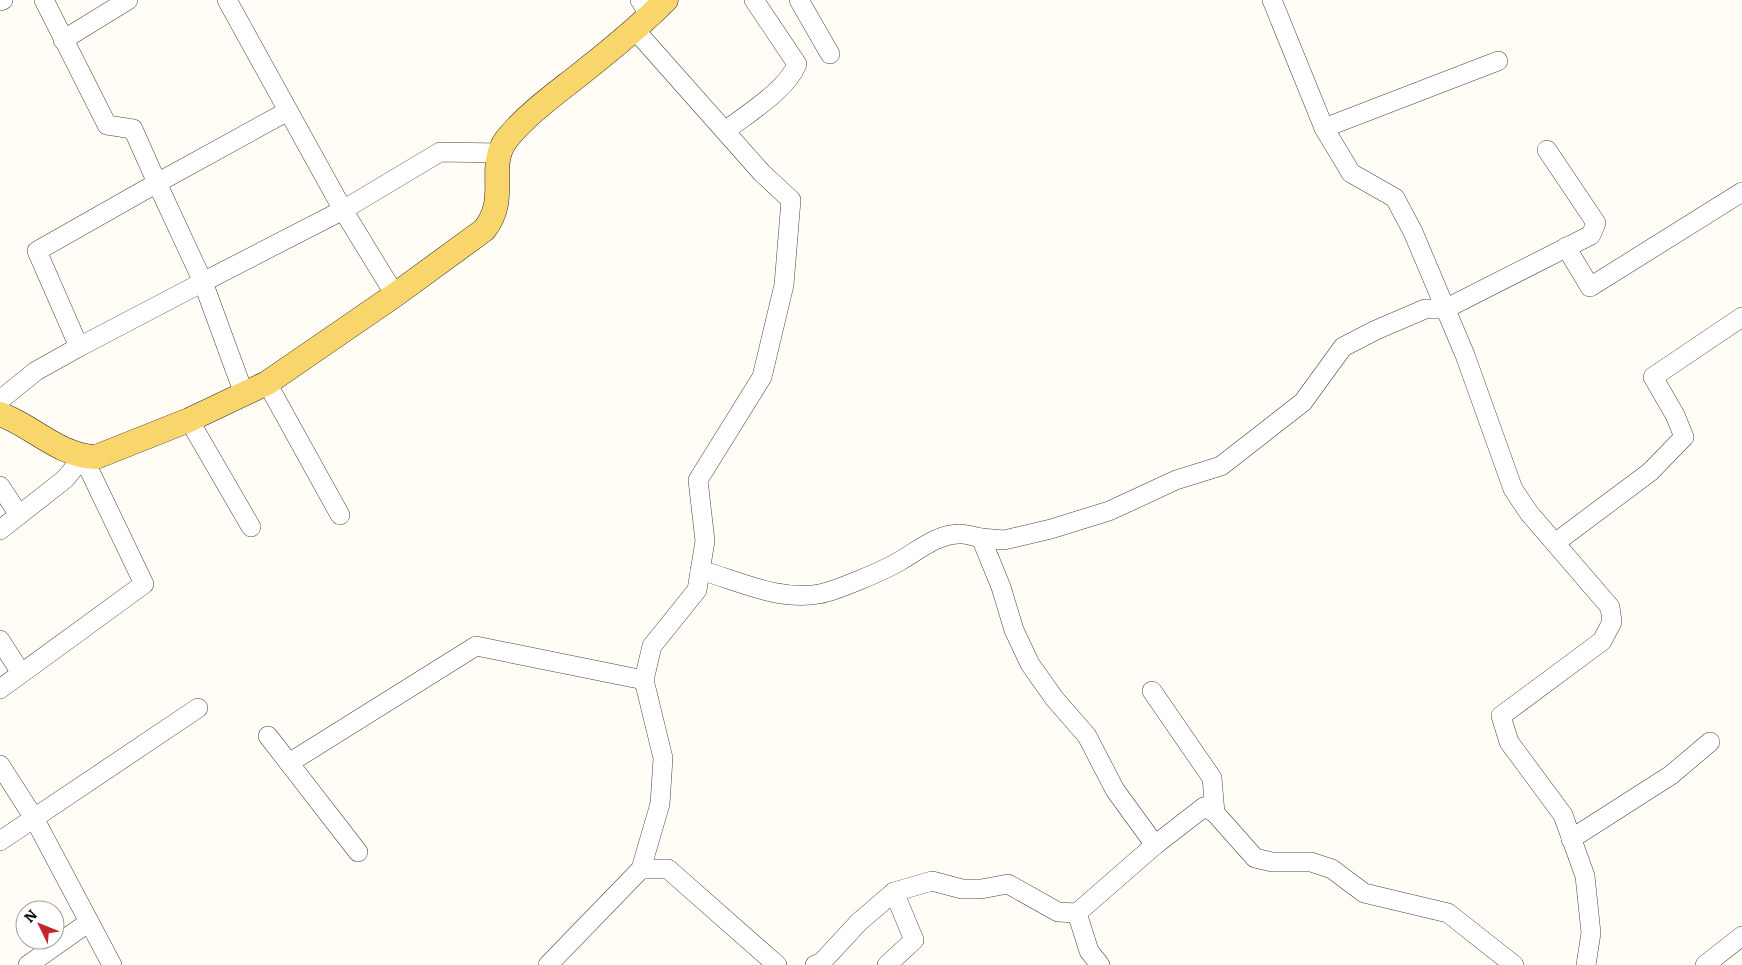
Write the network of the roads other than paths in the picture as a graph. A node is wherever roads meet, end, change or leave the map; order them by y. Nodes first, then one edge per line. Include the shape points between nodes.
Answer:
1 (44, 0) edge
2 (128, 0) edge
3 (227, 0) edge
4 (754, 0) edge
5 (798, 0) edge
6 (1272, 0) edge
7 (648, 12) edge
8 (63, 40) junction
9 (830, 54) dead end
10 (1498, 61) dead end
11 (288, 111) junction
12 (1324, 128) junction
13 (725, 131) junction
14 (1546, 150) dead end
15 (500, 153) junction
16 (157, 183) junction
17 (1742, 192) edge
18 (343, 210) junction
19 (1566, 248) junction
20 (203, 282) junction
21 (395, 295) junction
22 (1445, 309) junction
23 (1742, 317) edge
24 (79, 347) junction
25 (267, 383) junction
26 (244, 394) junction
27 (0, 400) edge
28 (0, 414) edge
29 (189, 420) junction
30 (83, 457) junction
31 (0, 486) edge
32 (19, 515) junction
33 (340, 515) dead end
34 (251, 528) dead end
35 (0, 530) edge
36 (981, 538) junction
37 (1555, 543) junction
38 (700, 570) junction
39 (0, 640) edge
40 (21, 673) junction
41 (644, 680) junction
42 (0, 689) edge
43 (1152, 691) dead end
44 (198, 708) dead end
45 (268, 736) dead end
46 (1710, 742) dead end
47 (289, 763) junction
48 (0, 765) edge
49 (1215, 813) junction
50 (34, 818) junction
51 (1571, 839) junction
52 (0, 840) edge
53 (1155, 845) junction
54 (358, 852) dead end
55 (642, 869) junction
56 (894, 892) junction
57 (1076, 913) junction
58 (89, 922) junction
59 (1742, 936) edge
60 (1718, 962) edge
61 (28, 965) edge
62 (112, 965) edge
63 (548, 965) edge
64 (778, 965) edge
65 (815, 965) edge
66 (887, 965) edge
67 (1100, 965) edge
68 (1514, 965) edge
69 (1586, 965) edge

1 - 8 street
2 - 8 street
3 - 11 street
4 - 13 street via 798,64 782,86
5 - 9 street
6 - 12 street
7 - 13 street
7 - 15 main road via 517,128
8 - 16 street via 107,125 133,129
10 - 12 street
11 - 16 street
11 - 18 street
12 - 22 street via 1352,173 1395,198
13 - 38 street via 791,200 784,285 762,377 698,480 705,541
14 - 19 street via 1596,223 1591,235
15 - 18 street via 440,152
15 - 21 main road via 497,208 493,219 484,230
16 - 20 street
16 - 24 street via 37,251
17 - 19 street via 1590,287
18 - 20 street
18 - 21 street
19 - 22 street
20 - 24 street
20 - 26 street
21 - 25 main road
22 - 36 street via 1425,309 1343,347 1303,402 1221,466 1176,480 1109,511 1051,529 1004,540
22 - 37 street via 1513,489
23 - 37 street via 1653,377 1675,414 1684,437 1650,472
24 - 27 street via 36,371
25 - 26 main road
25 - 33 street
26 - 29 main road
28 - 30 main road
29 - 30 main road via 108,454
29 - 34 street
30 - 32 street via 65,479
30 - 40 street via 144,584
31 - 32 street
32 - 35 street
36 - 38 street via 960,533 938,538 898,562 819,594 758,590 731,578
36 - 53 street via 1014,630 1030,664 1054,698 1088,736 1115,790
37 - 51 street via 1610,607 1612,622 1602,642 1501,716 1509,742 1562,815
38 - 41 street via 697,590 652,646
39 - 40 street
40 - 42 street
41 - 47 street via 476,646
41 - 55 street via 663,758 660,804
43 - 49 street via 1212,778
44 - 50 street
45 - 47 street
46 - 51 street via 1671,775
47 - 54 street
48 - 50 street
49 - 53 street via 1204,807
49 - 68 street via 1255,858 1272,862 1311,862 1332,869 1364,893 1448,914
50 - 52 street
50 - 58 street
51 - 69 street via 1584,876 1592,933
53 - 57 street
55 - 63 street
55 - 64 street via 668,869
56 - 57 street via 932,881 962,889 1008,884 1058,912
56 - 65 street via 859,922 822,962
56 - 66 street via 914,940
57 - 67 street via 1089,952
58 - 61 street
58 - 62 street
59 - 60 street

